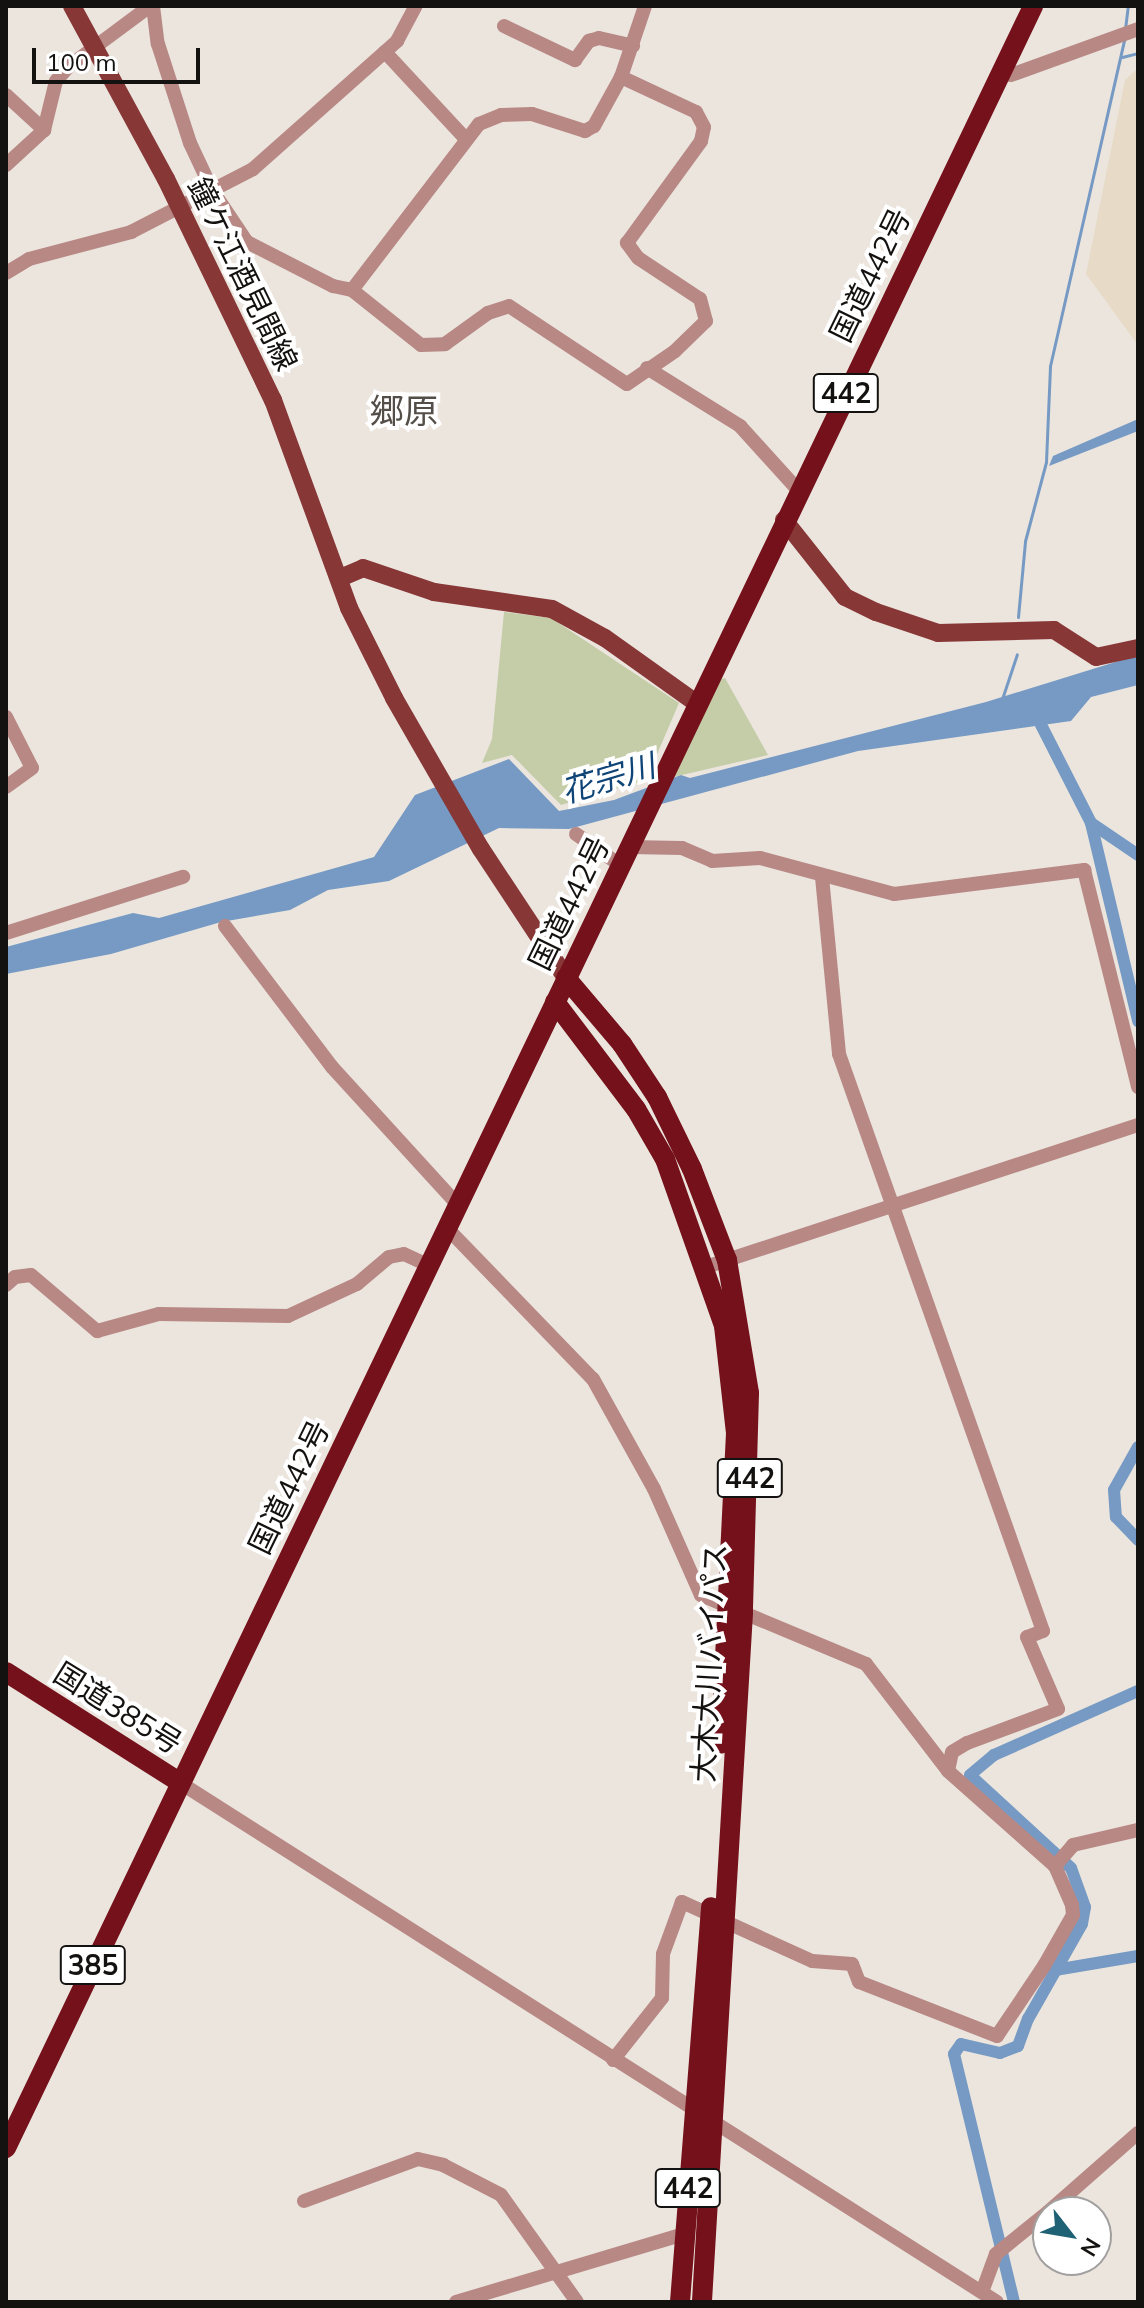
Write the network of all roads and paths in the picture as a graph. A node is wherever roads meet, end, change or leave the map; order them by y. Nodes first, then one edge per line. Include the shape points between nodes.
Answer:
1 (72, 6) edge
2 (152, 6) edge
3 (416, 6) edge
4 (645, 6) edge
5 (1033, 6) edge
6 (504, 26) dead end
7 (1136, 31) edge
8 (95, 44) junction
9 (633, 46) junction
10 (385, 52) junction
11 (1002, 72) junction
12 (621, 77) junction
13 (6, 95) edge
14 (44, 130) junction
15 (465, 138) junction
16 (6, 165) edge
17 (212, 190) junction
18 (178, 204) junction
19 (6, 273) edge
20 (352, 290) junction
21 (647, 368) junction
22 (798, 490) junction
23 (784, 520) junction
24 (340, 578) junction
25 (1138, 648) edge
26 (696, 703) junction
27 (6, 717) edge
28 (6, 787) edge
29 (576, 834) dead end
30 (625, 856) junction
31 (183, 877) dead end
32 (822, 877) junction
33 (225, 926) dead end
34 (6, 933) edge
35 (571, 967) junction
36 (555, 1002) junction
37 (1138, 1087) edge
38 (1138, 1125) edge
39 (457, 1204) junction
40 (890, 1204) junction
41 (446, 1227) junction
42 (727, 1260) junction
43 (428, 1265) junction
44 (706, 1267) junction
45 (6, 1285) edge
46 (734, 1610) junction
47 (6, 1672) edge
48 (948, 1771) junction
49 (179, 1782) junction
50 (1138, 1830) edge
51 (1059, 1861) junction
52 (716, 1918) junction
53 (708, 2024) junction
54 (613, 2060) junction
55 (692, 2111) junction
56 (713, 2125) junction
57 (1138, 2133) edge
58 (6, 2148) edge
59 (1066, 2196) edge
60 (304, 2201) dead end
61 (1032, 2225) edge
62 (684, 2234) junction
63 (555, 2273) junction
64 (982, 2292) junction
65 (456, 2302) edge
66 (577, 2302) edge
67 (680, 2302) edge
68 (702, 2302) edge
69 (996, 2302) edge

1 - 8 main road, 鐘ケ江酒見間線
2 - 8 street
2 - 17 street via 178,114
3 - 10 street
4 - 9 street
5 - 11 highway, 国道442号 / 442
6 - 9 street via 575,60 584,45 599,38
7 - 11 street via 1011,75
8 - 14 street via 56,81
8 - 18 main road, 鐘ケ江酒見間線
9 - 12 street
10 - 15 street
10 - 17 street via 268,158
11 - 22 highway, 国道442号 / 442
12 - 15 street via 594,126 585,131 549,118 512,114 479,124
12 - 21 street via 696,112 704,127 701,141 627,243 638,258 700,299 706,321 675,351
13 - 14 street
14 - 16 street
15 - 20 street
17 - 18 street
17 - 20 street via 247,242 333,286
18 - 19 street via 131,232 29,259
18 - 24 main road, 鐘ケ江酒見間線 via 273,400
20 - 21 street via 421,345 445,344 488,313 509,306 614,379 627,384
21 - 22 street via 740,426
22 - 23 highway, 国道442号 / 442
23 - 25 main road via 845,597 876,612 938,633 1054,630 1088,656
23 - 26 highway, 国道442号 / 442
24 - 26 main road via 363,568 434,592 552,609 605,638
24 - 35 main road, 鐘ケ江酒見間線 via 349,608 436,777 481,849
26 - 30 highway, 国道442号 / 442
27 - 28 street via 32,768
29 - 30 street
30 - 32 street via 682,848 712,861 760,858
30 - 35 highway, 国道442号 / 442
31 - 34 street
32 - 37 street via 894,894 1084,870
32 - 40 street via 839,1054
33 - 39 street via 248,964 332,1067
35 - 36 highway, 国道442号 / 442
35 - 42 highway, 大木大川バイパス / 442 via 657,1097
36 - 39 highway, 国道442号 / 442
36 - 44 highway, 大木大川バイパス / 442 via 636,1109 665,1159
38 - 40 street
39 - 41 highway, 国道442号 / 442
40 - 42 street
40 - 48 street via 1043,1631 1027,1637 1058,1709 959,1748 952,1752
41 - 43 highway, 国道442号 / 442
41 - 46 street via 593,1379 654,1489 701,1595
42 - 44 street
42 - 46 highway, 大木大川バイパス / 442 via 749,1393
43 - 45 street via 404,1254 389,1257 357,1284 288,1316 159,1314 97,1331 31,1275 15,1277
43 - 49 highway, 国道442号 / 442
44 - 46 highway, 大木大川バイパス / 442 via 724,1326 736,1433
46 - 48 street via 866,1664
46 - 52 highway, 大木大川バイパス / 442
47 - 49 highway, 国道385号
48 - 51 street
49 - 54 street
49 - 58 highway, 国道385号 / 385
50 - 51 street via 1073,1845
51 - 52 street via 1073,1915 1004,2034 997,2036 859,1982 852,1964 822,1965
52 - 53 highway, 大木大川バイパス / 442
52 - 54 street via 682,1902 663,1954 662,1998
53 - 55 highway, 大木大川バイパス / 442 via 694,2074
53 - 56 highway, 大木大川バイパス / 442 via 715,2080
54 - 55 street
55 - 56 street
55 - 62 highway, 大木大川バイパス / 442
56 - 64 street
56 - 68 highway, 大木大川バイパス / 442
57 - 59 street
60 - 63 street via 427,2160 501,2195
61 - 64 street via 996,2254
62 - 63 street
62 - 67 highway, 大木大川バイパス / 442
63 - 65 street
63 - 66 street
64 - 69 street

